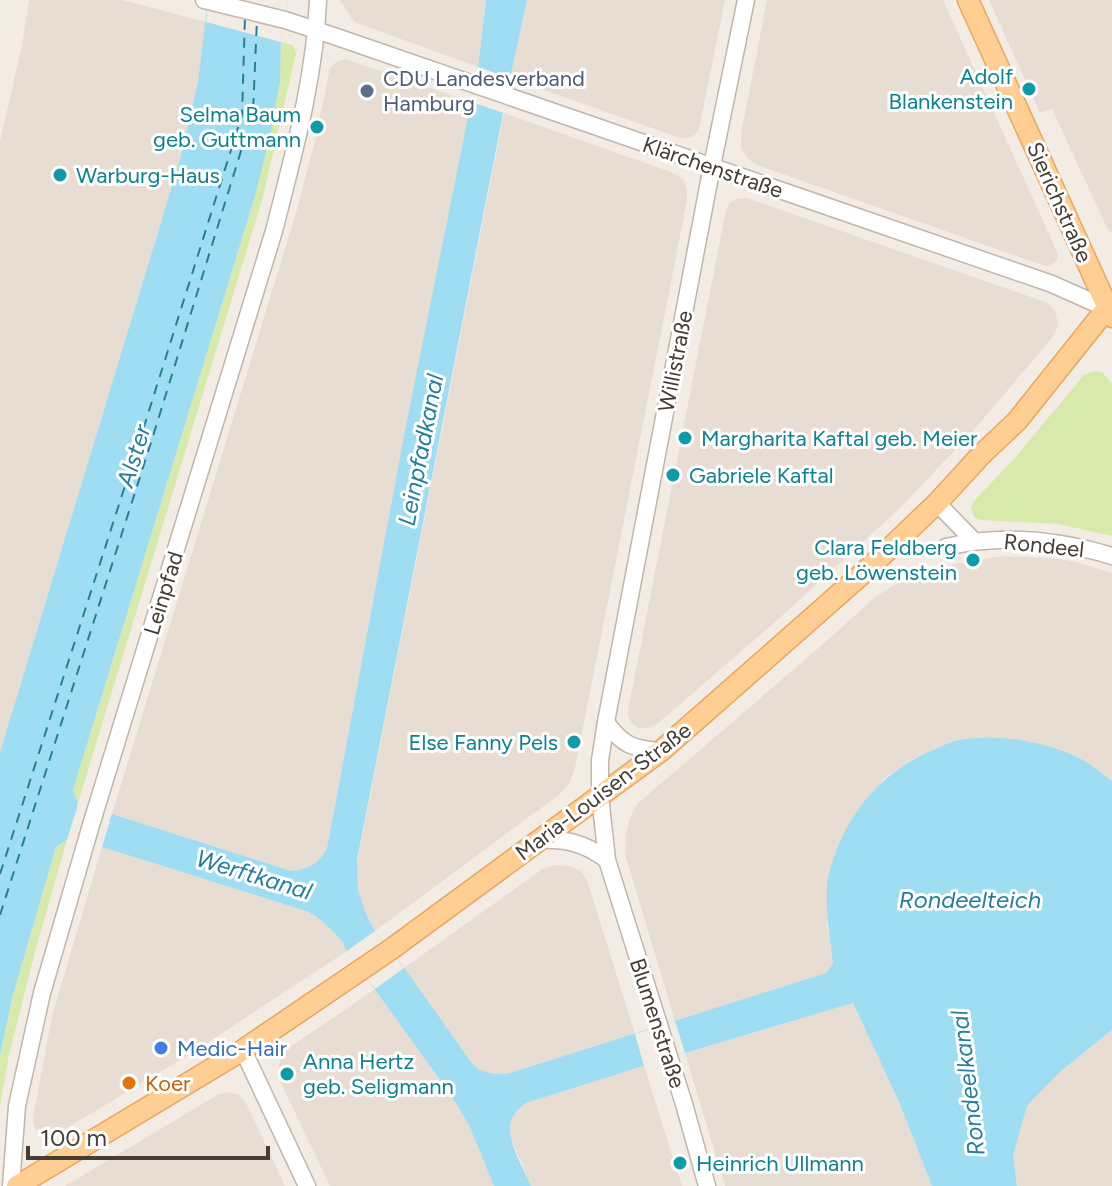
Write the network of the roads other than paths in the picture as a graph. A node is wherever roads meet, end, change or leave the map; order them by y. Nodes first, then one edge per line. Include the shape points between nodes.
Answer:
1 (206, 0) edge
2 (318, 0) edge
3 (746, 0) edge
4 (968, 0) edge
5 (316, 30) junction
6 (712, 166) junction
7 (1111, 310) edge
8 (937, 503) junction
9 (974, 541) junction
10 (946, 547) dead end
11 (1112, 556) edge
12 (606, 722) junction
13 (661, 751) junction
14 (600, 796) junction
15 (540, 840) junction
16 (607, 860) junction
17 (243, 1050) junction
18 (11, 1186) edge
19 (17, 1186) edge
20 (307, 1186) edge
21 (707, 1186) edge

1 - 5 street, Klärchenstraße
2 - 5 street, Leinpfad
3 - 6 street, Willistraße
4 - 7 main road, Sierichstraße
5 - 6 street, Klärchenstraße
5 - 18 street, Leinpfad via 298,136 274,231 42,993 17,1106
6 - 7 street, Klärchenstraße via 1052,284
6 - 12 street, Willistraße
7 - 8 main road, Maria-Louisen-Straße via 1017,421
8 - 9 street, Rondeel
8 - 13 main road, Maria-Louisen-Straße
9 - 10 street, Rondeel
9 - 11 street, Rondeel via 1059,543
12 - 13 street via 624,743
12 - 14 street, Willistraße
13 - 14 main road, Maria-Louisen-Straße
14 - 15 main road, Maria-Louisen-Straße
14 - 16 street, Blumenstraße
15 - 16 street via 574,842
15 - 17 main road, Maria-Louisen-Straße
16 - 21 street, Blumenstraße
17 - 19 main road, Maria-Louisen-Straße
17 - 20 street

